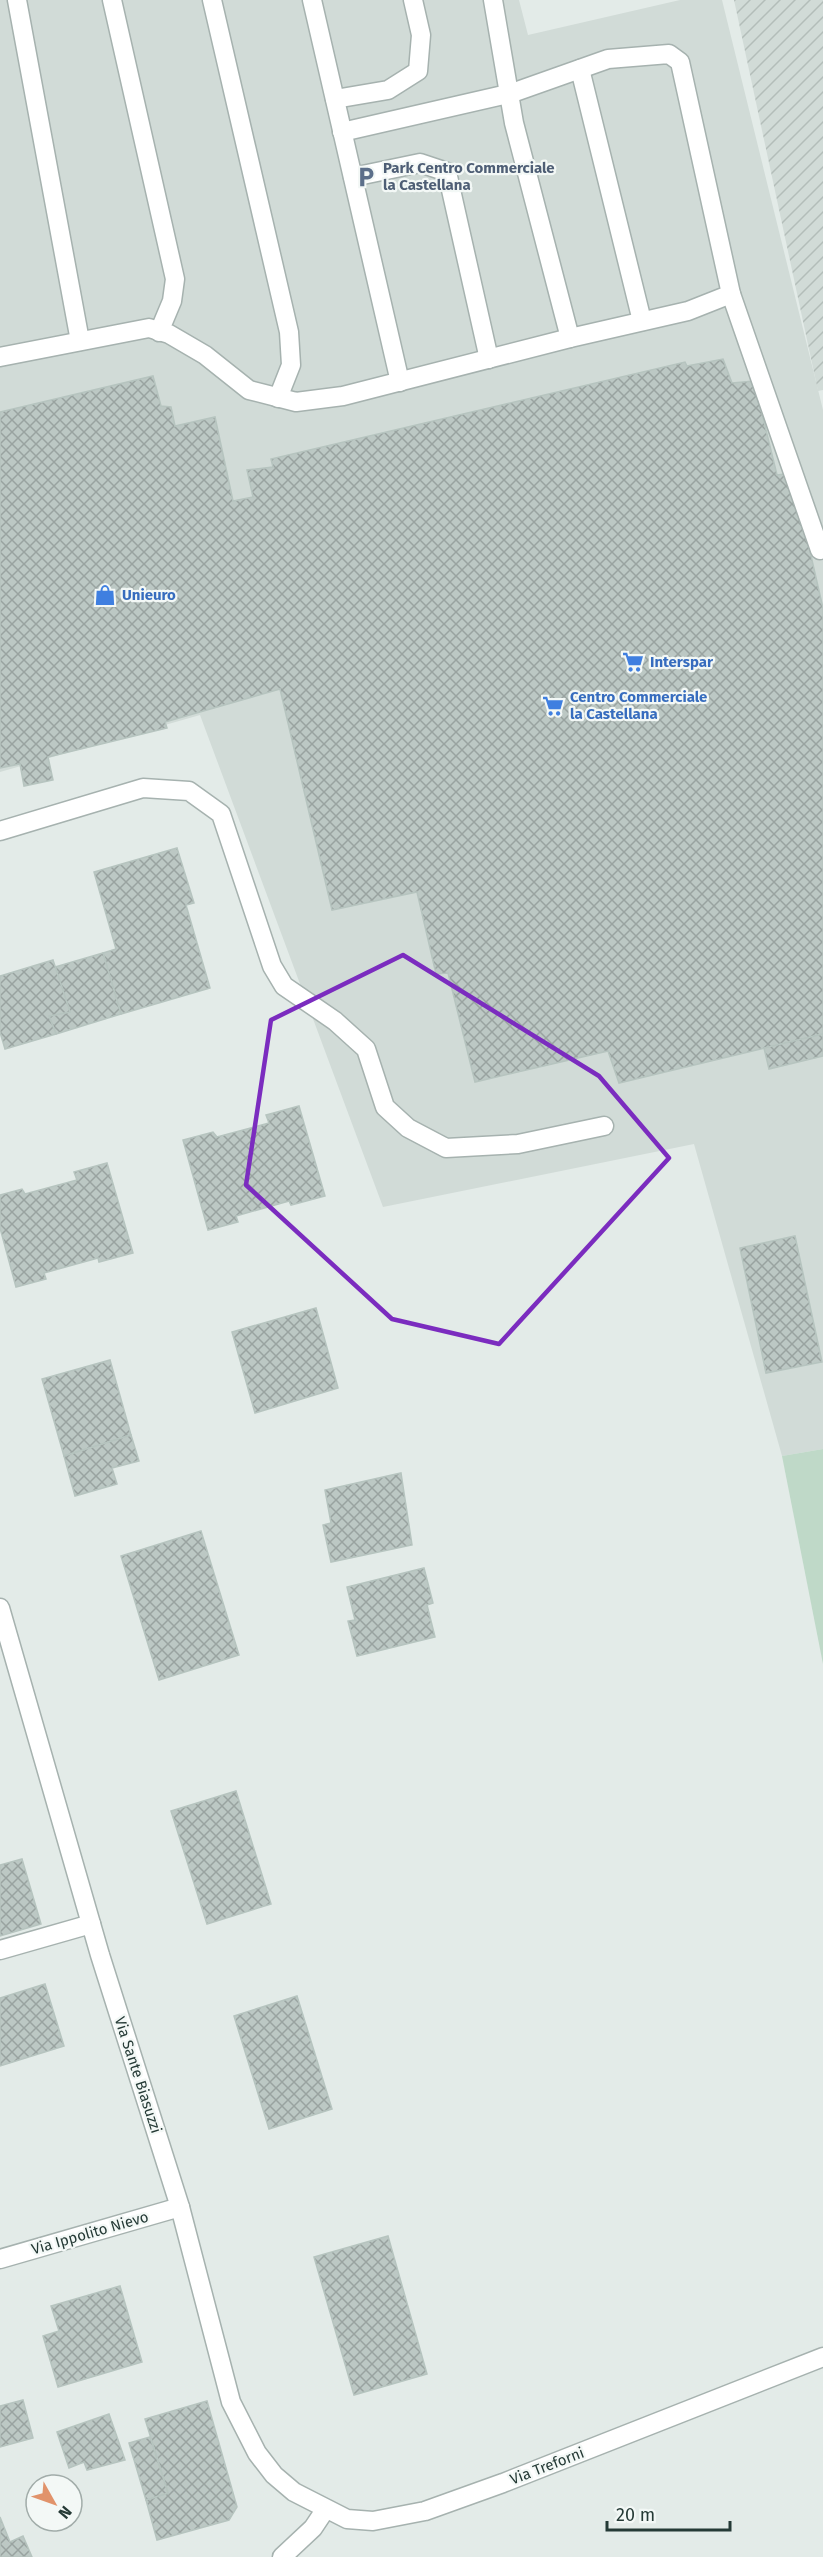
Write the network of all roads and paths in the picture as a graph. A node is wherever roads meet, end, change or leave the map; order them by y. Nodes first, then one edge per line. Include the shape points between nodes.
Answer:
1 (17, 0) edge
2 (111, 0) edge
3 (212, 0) edge
4 (312, 0) edge
5 (413, 0) edge
6 (493, 0) edge
7 (580, 69) junction
8 (512, 93) junction
9 (334, 99) junction
10 (342, 132) junction
11 (353, 177) junction
12 (731, 294) junction
13 (642, 321) junction
14 (159, 332) junction
15 (570, 338) junction
16 (80, 340) junction
17 (0, 357) edge
18 (489, 359) junction
19 (400, 382) junction
20 (278, 398) junction
21 (820, 550) dead end
22 (0, 831) edge
23 (604, 1125) dead end
24 (0, 1608) edge
25 (91, 1924) junction
26 (0, 1950) edge
27 (180, 2207) junction
28 (0, 2259) edge
29 (823, 2357) edge
30 (325, 2510) junction
31 (282, 2557) edge

1 - 16 street
2 - 14 street via 175,279 172,301
3 - 20 street via 289,332 291,365
4 - 9 street
5 - 9 street via 421,35 418,71 388,90
6 - 8 street
7 - 8 street
7 - 12 street via 608,59 669,54 680,62
7 - 13 street
8 - 10 street
8 - 15 street via 514,123
9 - 10 street
10 - 11 street
11 - 18 street via 420,163 447,172
11 - 19 street
12 - 13 street via 688,311
12 - 21 street
13 - 15 street
14 - 16 street via 149,328
14 - 20 street via 205,355 249,390
15 - 18 street
16 - 17 street
18 - 19 street
19 - 20 street via 343,396 296,402
22 - 23 street via 143,788 189,791 221,814 272,966 284,986 335,1021 366,1049 385,1107 408,1128 446,1148 518,1144
24 - 25 street, Via Sante Biasuzzi
25 - 26 street
25 - 27 street, Via Sante Biasuzzi
27 - 28 street, Via Ippolito Nievo
27 - 30 street, Via Sante Biasuzzi via 231,2402 257,2453 274,2475
29 - 30 street, Via Treforni via 425,2511 373,2522 347,2519
30 - 31 street via 313,2528

